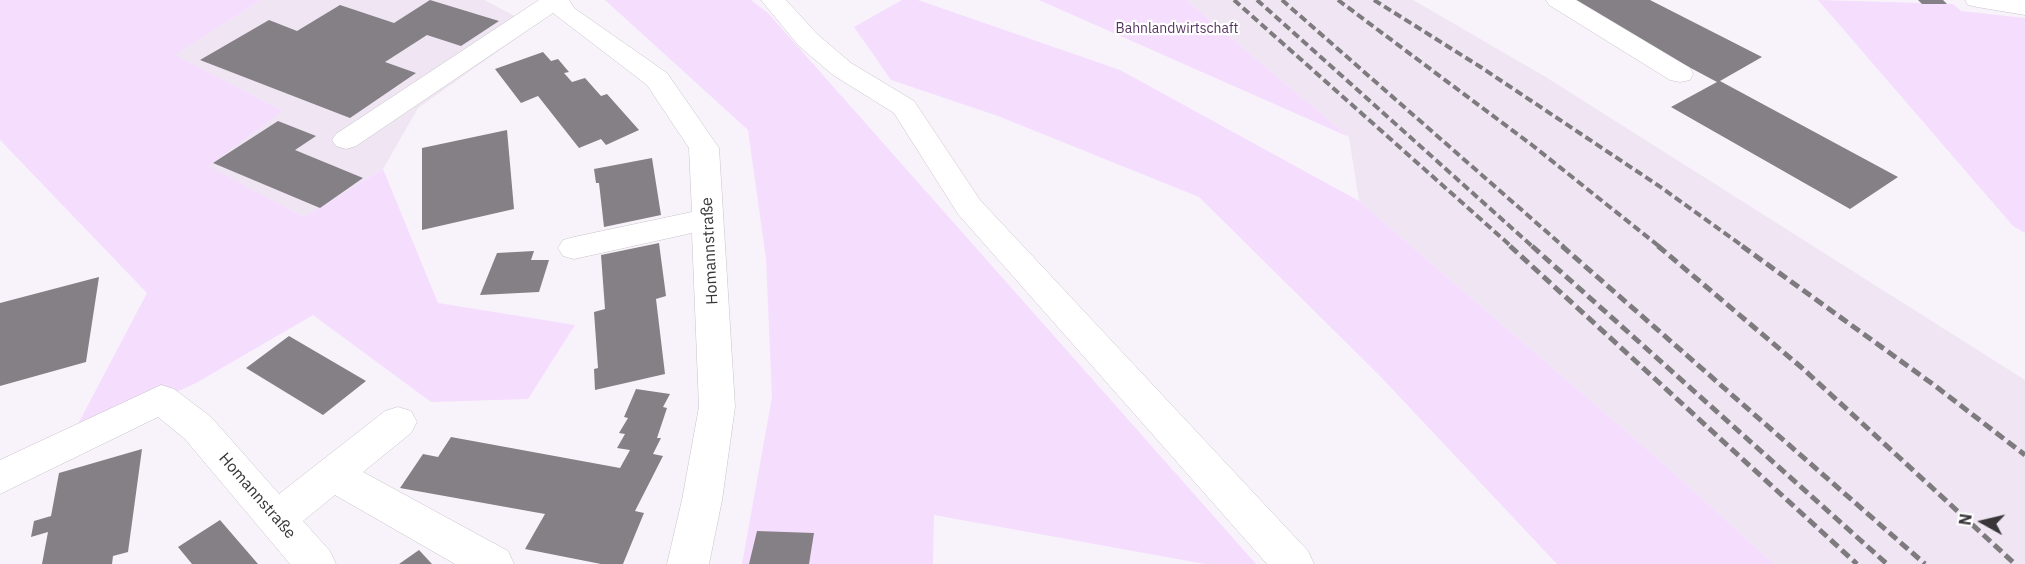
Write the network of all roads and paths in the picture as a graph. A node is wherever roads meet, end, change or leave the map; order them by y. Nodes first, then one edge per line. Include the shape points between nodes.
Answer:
1 (556, 0) edge
2 (772, 0) edge
3 (1977, 0) edge
4 (1568, 5) edge
5 (2025, 7) edge
6 (1680, 74) dead end
7 (346, 140) dead end
8 (708, 219) junction
9 (574, 248) dead end
10 (398, 423) dead end
11 (331, 474) junction
12 (0, 478) edge
13 (277, 519) junction
14 (315, 564) edge
15 (493, 564) edge
16 (688, 564) edge
17 (1293, 564) edge

1 - 7 street
1 - 8 street, Homannstraße via 565,13 663,87 704,148
2 - 17 street via 808,40 842,69 904,107 969,207
3 - 5 street
4 - 6 street
8 - 9 street
8 - 16 street, Homannstraße via 717,408
10 - 11 street
11 - 13 street
11 - 15 street
12 - 13 street, Homannstraße via 161,399 198,428
13 - 14 street, Homannstraße

